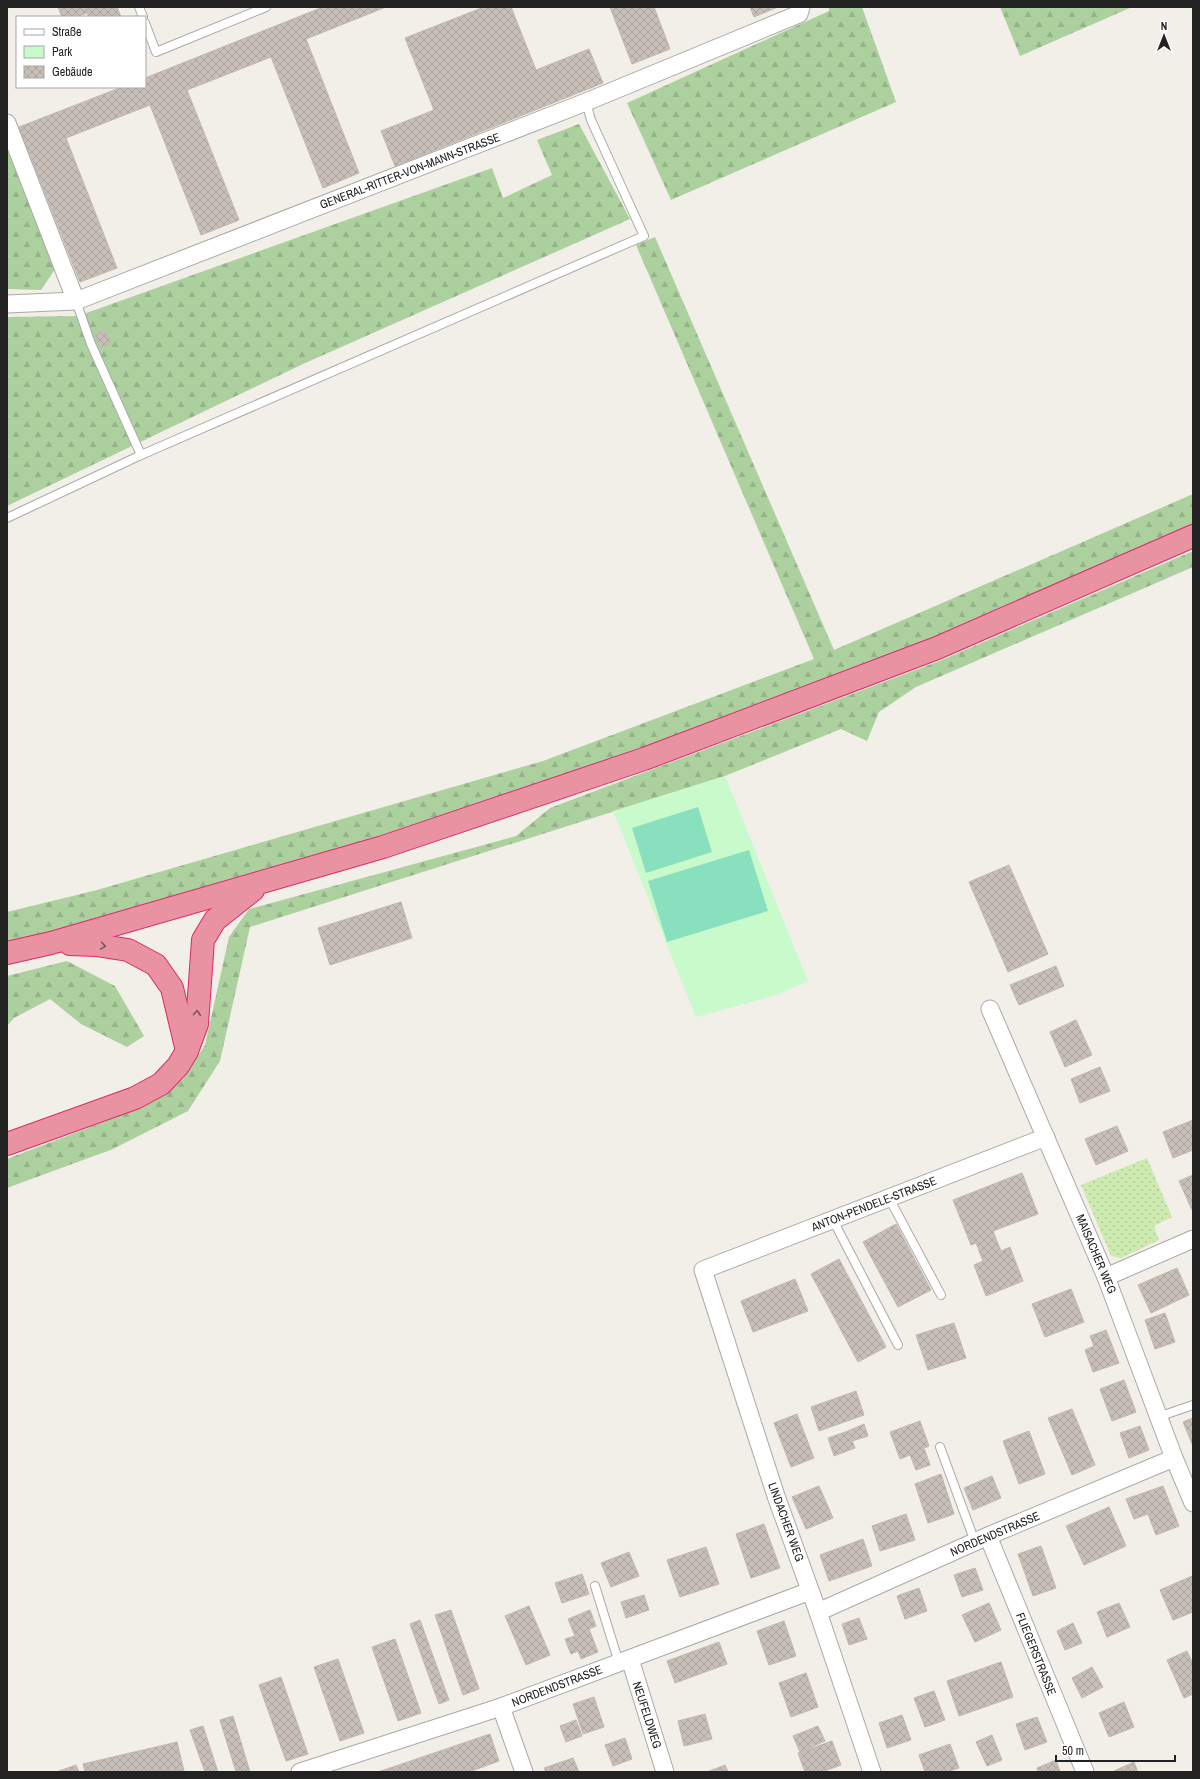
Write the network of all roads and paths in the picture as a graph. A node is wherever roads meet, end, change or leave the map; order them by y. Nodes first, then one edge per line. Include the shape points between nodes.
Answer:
1 (266, 7) edge
2 (801, 7) edge
3 (146, 26) edge
4 (586, 102) junction
5 (7, 123) edge
6 (76, 301) junction
7 (7, 304) edge
8 (141, 455) junction
9 (7, 518) edge
10 (1193, 536) edge
11 (261, 883) junction
12 (51, 943) junction
13 (7, 953) edge
14 (990, 1009) dead end
15 (187, 1051) junction
16 (1046, 1137) junction
17 (7, 1144) edge
18 (889, 1198) junction
19 (833, 1220) junction
20 (1193, 1239) edge
21 (703, 1270) joint
22 (1106, 1277) junction
23 (941, 1295) dead end
24 (898, 1345) dead end
25 (1193, 1405) edge
26 (1158, 1417) junction
27 (940, 1448) dead end
28 (1174, 1458) junction
29 (1193, 1503) edge
30 (982, 1539) junction
31 (595, 1586) dead end
32 (810, 1591) junction
33 (818, 1612) junction
34 (624, 1661) junction
35 (501, 1707) junction
36 (300, 1772) edge
37 (524, 1772) edge
38 (665, 1772) edge
39 (872, 1772) edge
40 (1084, 1772) edge

1 - 3 lane via 156,52
2 - 4 street, GENERAL-RITTER-VON-MANN-STRASSE via 799,14
4 - 6 street, GENERAL-RITTER-VON-MANN-STRASSE
4 - 8 lane via 591,120 644,236
5 - 6 street
6 - 7 street, GENERAL-RITTER-VON-MANN-STRASSE
6 - 8 lane via 91,344
8 - 9 lane
10 - 11 highway via 937,648 644,759 436,830
11 - 12 highway
15 -> 11 highway via 197,1024 202,940 215,920
12 - 13 highway
12 -> 15 highway via 96,945 128,950 156,965 172,988
14 - 16 street, MAISACHER WEG
15 - 17 highway via 178,1066 161,1084 135,1098
16 - 18 street, ANTON-PENDELE-STRASSE
16 - 22 street, MAISACHER WEG
18 - 19 street, ANTON-PENDELE-STRASSE
18 - 23 lane
19 - 21 street, ANTON-PENDELE-STRASSE
19 - 24 lane
20 - 22 street
21 - 32 street, LINDACHER WEG via 776,1496
22 - 26 street, MAISACHER WEG
25 - 26 lane
26 - 28 street, MAISACHER WEG
27 - 30 lane
28 - 29 street, MAISACHER WEG
28 - 30 street, NORDENDSTRASSE
30 - 33 street, NORDENDSTRASSE
30 - 40 street, FLIEGERSTRASSE
31 - 34 lane
32 - 33 street, LINDACHER WEG
32 - 34 street, NORDENDSTRASSE
33 - 39 street, LINDACHER WEG
34 - 35 street, NORDENDSTRASSE
34 - 38 street, NEUFELDWEG
35 - 36 street, NORDENDSTRASSE
35 - 37 street

